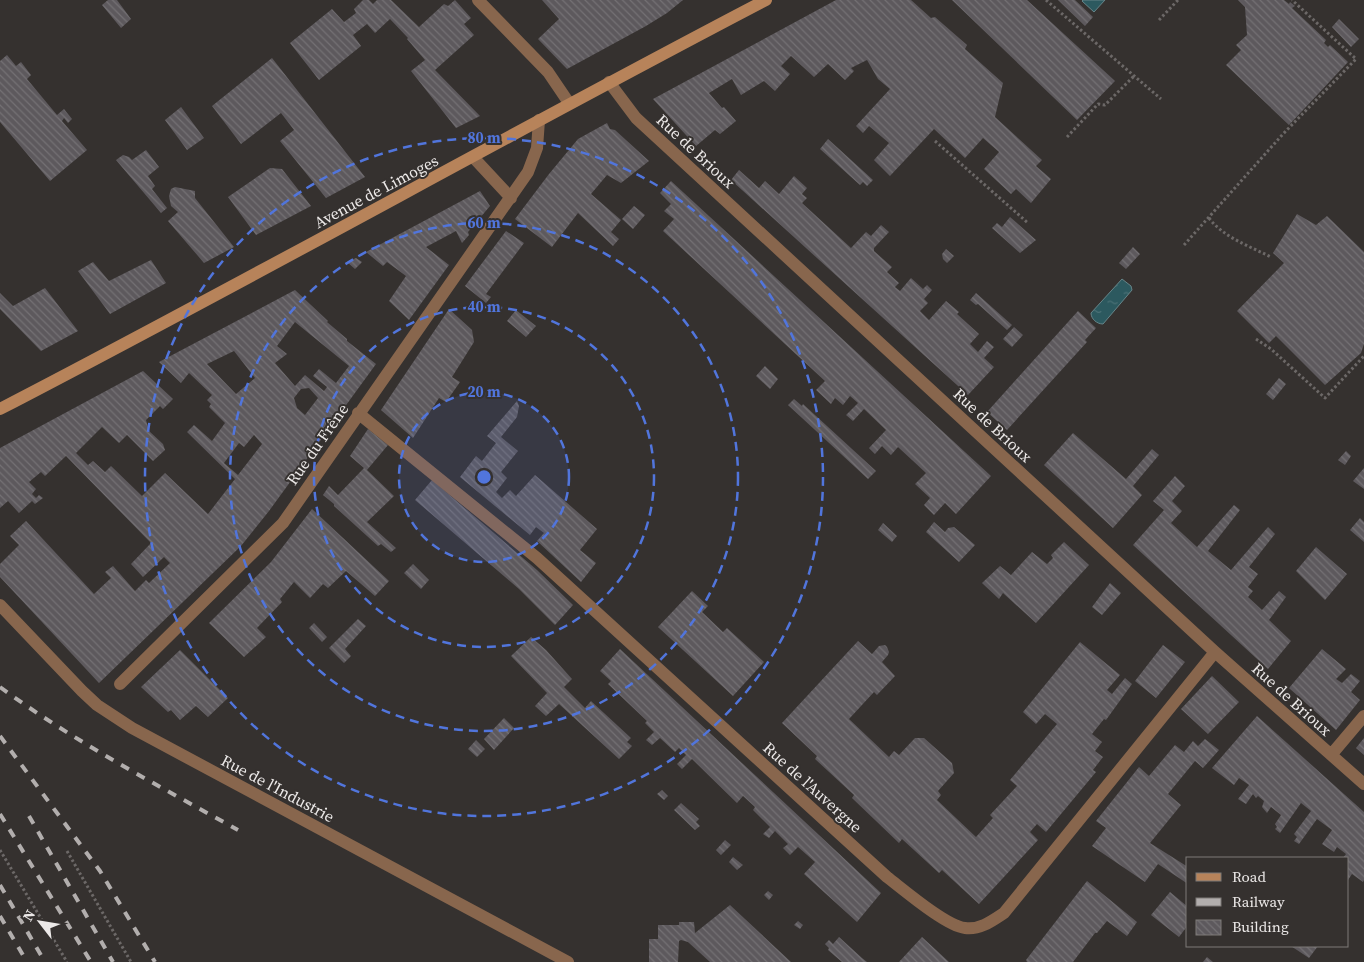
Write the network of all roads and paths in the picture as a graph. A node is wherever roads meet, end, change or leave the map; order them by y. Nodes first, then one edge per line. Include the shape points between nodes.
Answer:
1 (478, 0) edge
2 (766, 0) edge
3 (1046, 0) edge
4 (1178, 0) edge
5 (1292, 0) edge
6 (1159, 20) dead end
7 (1134, 76) junction
8 (609, 82) junction
9 (1161, 99) dead end
10 (570, 103) junction
11 (540, 120) junction
12 (1067, 137) dead end
13 (935, 141) dead end
14 (474, 157) junction
15 (511, 198) junction
16 (1209, 218) junction
17 (1028, 223) dead end
18 (1184, 245) dead end
19 (1271, 257) dead end
20 (1256, 339) dead end
21 (1364, 356) edge
22 (0, 409) edge
23 (358, 413) junction
24 (0, 605) edge
25 (1215, 652) junction
26 (120, 684) dead end
27 (1364, 716) edge
28 (1330, 755) junction
29 (1364, 784) edge
30 (0, 850) edge
31 (67, 851) dead end
32 (67, 962) edge
33 (131, 962) edge
34 (568, 962) edge

1 - 10 street via 548,72
2 - 8 main road, Avenue de Limoges
3 - 7 path
4 - 6 path
5 - 16 path via 1356,59 1283,134
7 - 9 path
7 - 12 path via 1105,105 1098,104
8 - 10 main road, Avenue de Limoges
8 - 25 street, Rue de Brioux via 636,118
10 - 11 main road, Avenue de Limoges
11 - 14 main road, Avenue de Limoges
11 - 15 street, Rue du Frêne via 537,148 528,172
13 - 17 path
14 - 15 street
14 - 22 main road, Avenue de Limoges
15 - 23 street, Rue du Frêne
16 - 18 path
16 - 19 path via 1231,237
20 - 21 path via 1325,398
23 - 25 street, Rue de l'Auvergne via 537,558 887,877 940,917 964,928 982,926 1004,914
23 - 26 street, Rue du Frêne via 283,522
24 - 34 street, Rue de l'Industrie via 97,705 132,728
25 - 28 street, Rue de Brioux
27 - 28 street
28 - 29 street, Rue de Brioux
30 - 32 path
31 - 33 path

